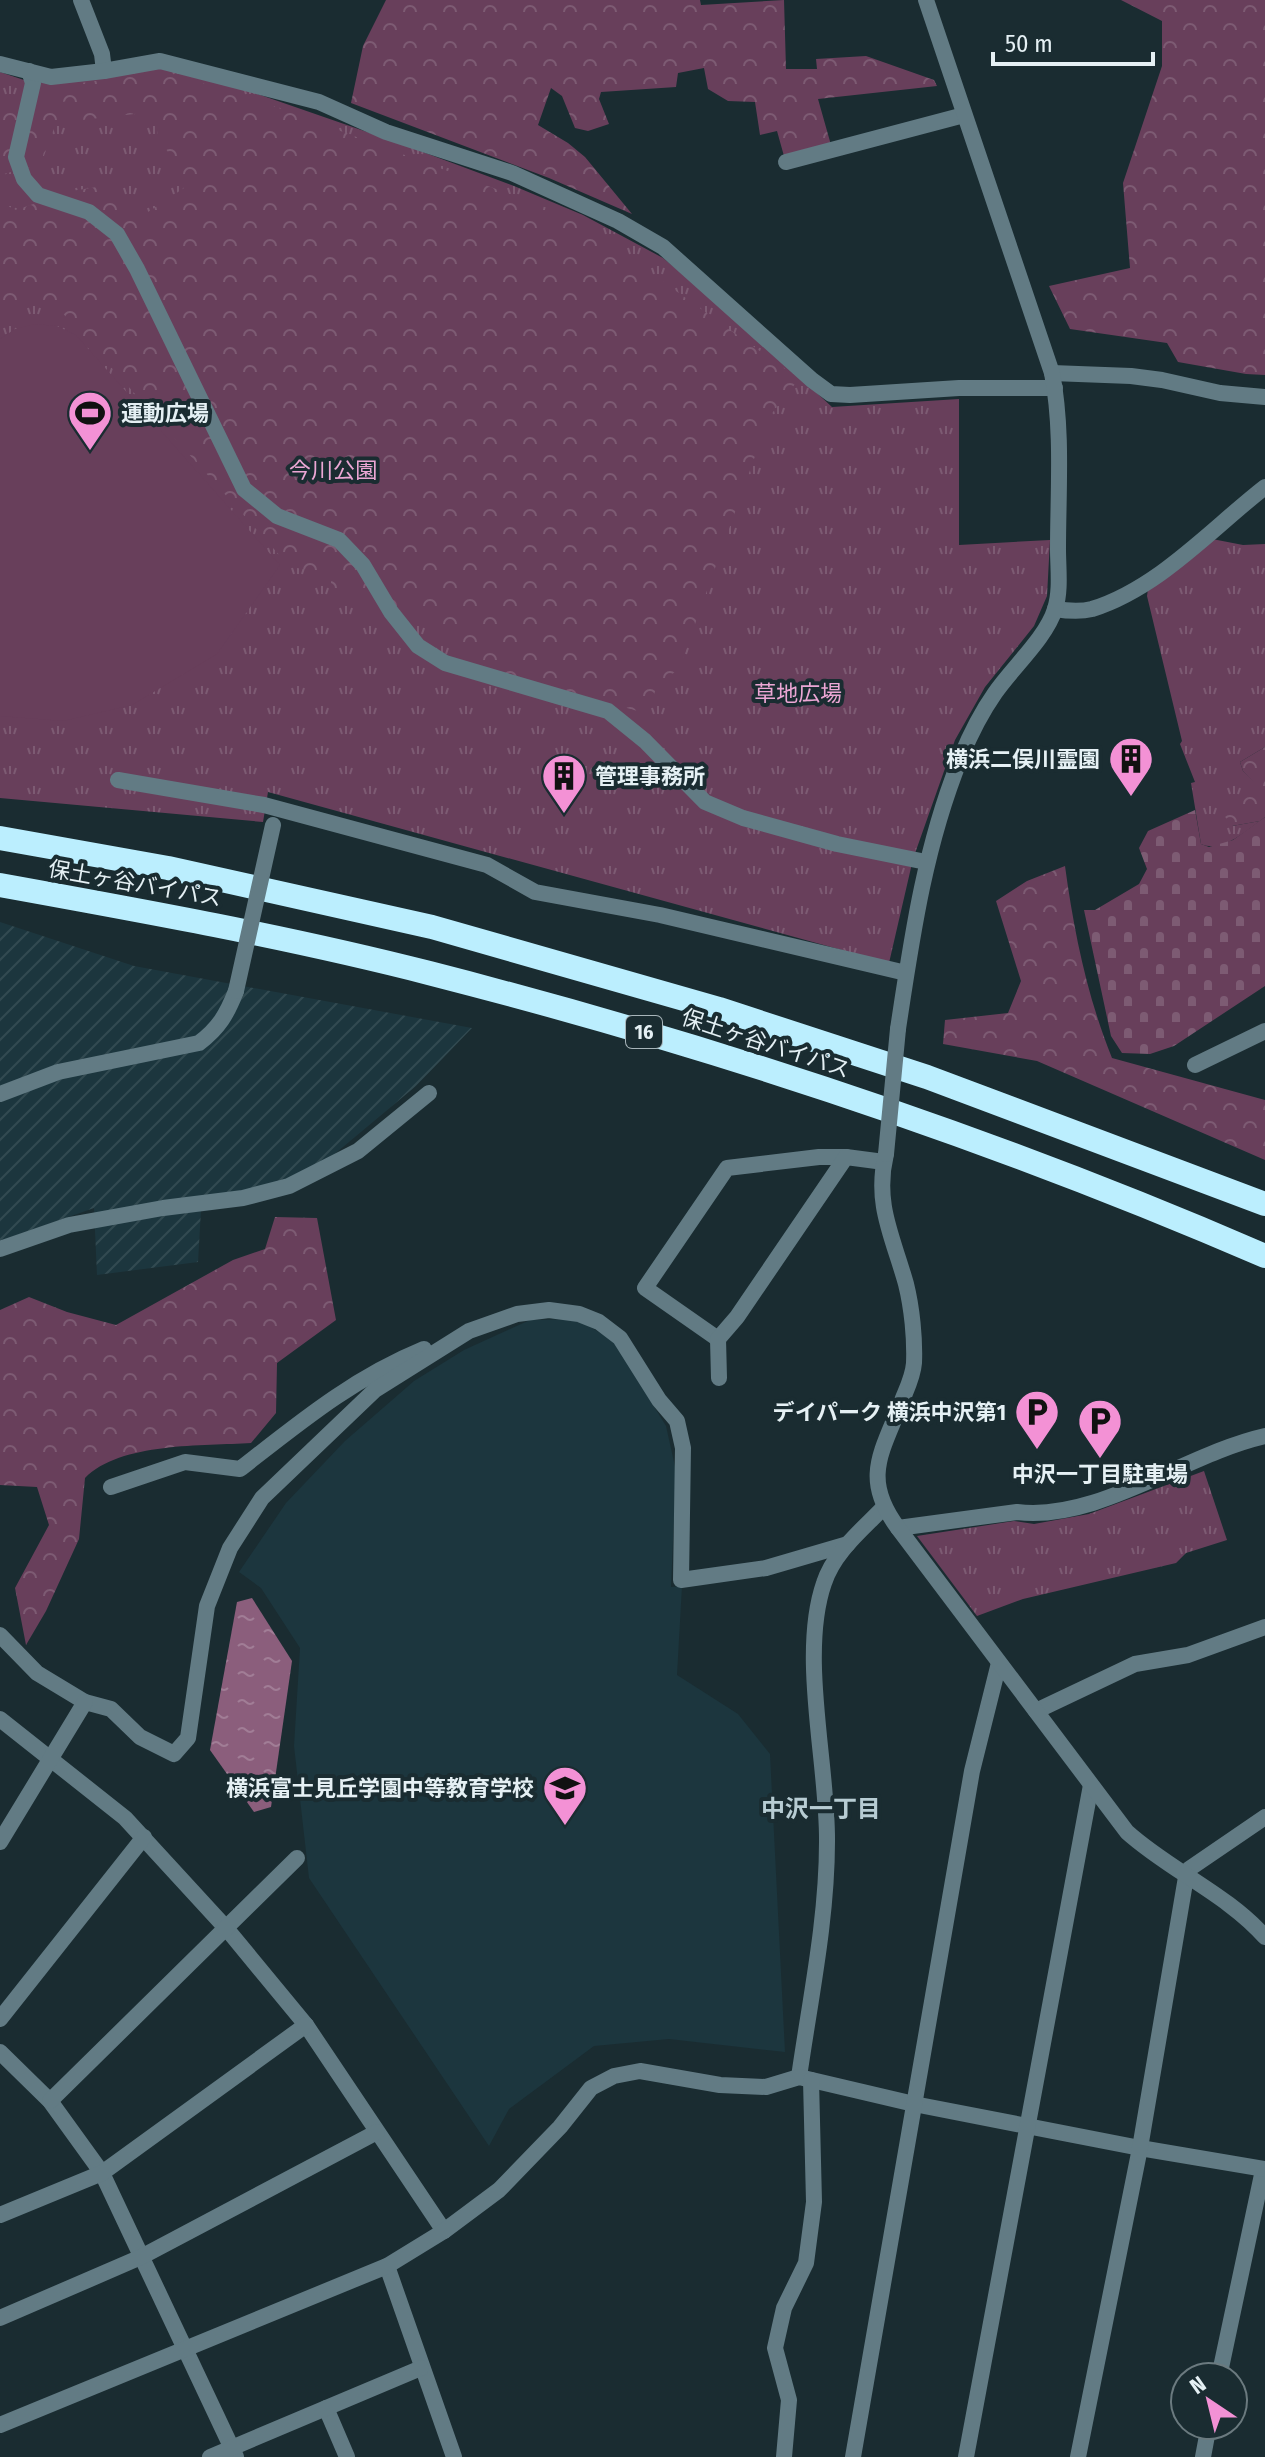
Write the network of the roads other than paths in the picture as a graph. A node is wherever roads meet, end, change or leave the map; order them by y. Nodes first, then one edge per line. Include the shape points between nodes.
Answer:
1 (81, 0) edge
2 (926, 0) edge
3 (0, 64) edge
4 (29, 71) junction
5 (104, 71) junction
6 (964, 115) junction
7 (786, 162) dead end
8 (1053, 380) junction
9 (1265, 397) edge
10 (1265, 487) edge
11 (1055, 609) junction
12 (118, 780) dead end
13 (276, 817) junction
14 (0, 838) edge
15 (926, 862) junction
16 (0, 885) edge
17 (906, 973) junction
18 (1265, 1031) edge
19 (1195, 1065) dead end
20 (429, 1093) dead end
21 (0, 1094) edge
22 (846, 1157) junction
23 (885, 1158) junction
24 (1265, 1204) edge
25 (0, 1249) edge
26 (1265, 1256) edge
27 (469, 1331) junction
28 (718, 1339) junction
29 (719, 1378) dead end
30 (1265, 1436) edge
31 (111, 1487) dead end
32 (884, 1507) junction
33 (898, 1528) junction
34 (848, 1544) junction
35 (1265, 1627) edge
36 (0, 1635) edge
37 (999, 1663) junction
38 (85, 1702) junction
39 (1036, 1711) junction
40 (0, 1719) edge
41 (50, 1757) junction
42 (1091, 1785) junction
43 (1265, 1817) edge
44 (144, 1837) junction
45 (0, 1842) edge
46 (297, 1858) dead end
47 (1186, 1877) junction
48 (226, 1928) junction
49 (1265, 1937) edge
50 (0, 2019) edge
51 (306, 2025) junction
52 (0, 2052) edge
53 (805, 2079) junction
54 (50, 2101) junction
55 (914, 2104) junction
56 (1027, 2124) junction
57 (377, 2132) junction
58 (1140, 2148) junction
59 (1264, 2169) edge
60 (102, 2173) junction
61 (1, 2212) edge
62 (444, 2231) junction
63 (141, 2257) junction
64 (387, 2266) junction
65 (0, 2318) edge
66 (183, 2349) junction
67 (1222, 2361) edge
68 (421, 2368) junction
69 (326, 2408) junction
70 (0, 2425) edge
71 (234, 2452) edge
72 (210, 2457) edge
73 (347, 2457) edge
74 (454, 2457) edge
75 (784, 2457) edge
76 (853, 2457) edge
77 (966, 2457) edge
78 (1078, 2457) edge

1 - 5 street
2 - 6 street
3 - 4 street
4 - 5 street via 51,77
4 - 15 street via 33,83 16,157 24,179 38,195 89,212 117,234 244,489 277,516 339,540 363,565 418,646 445,663 608,711 705,802 837,844
5 - 8 street via 160,61 236,79 319,102 386,132 512,173 663,247 831,394
6 - 7 street
6 - 8 street
8 - 9 street via 1131,376
8 - 11 street via 1059,423
10 - 11 street via 1150,580 1092,609
11 - 15 street via 975,724
12 - 13 street
13 - 17 street via 487,865 535,892 660,915
13 - 21 street, bridge via 236,991 221,1023 199,1043 58,1072
14 - 24 highway, 保土ヶ谷バイパス / 16 via 168,868 432,927 719,1009 927,1077
15 - 17 street
16 - 26 highway, 保土ヶ谷バイパス / 16 via 427,972 622,1025 953,1132
17 - 23 street, bridge
18 - 19 street
20 - 25 street via 358,1151 289,1186 69,1225
22 - 23 street
22 - 28 street
22 - 28 street via 727,1168 645,1288
23 - 32 street via 881,1206 907,1288 914,1359 875,1481
27 - 31 street via 367,1375 240,1469 185,1462
27 - 34 street via 517,1314 549,1310 579,1314 620,1338 677,1421 683,1448 681,1580 766,1568
27 - 38 street via 375,1390 262,1498 230,1548 207,1606 188,1738 174,1754 140,1737 111,1709
28 - 29 street
30 - 33 street via 1075,1508
32 - 33 street
32 - 34 street
33 - 37 street
34 - 53 street via 823,1584 814,1640 827,1844
35 - 39 street via 1188,1655 1135,1664
36 - 38 street via 37,1673
37 - 39 street
37 - 55 street via 972,1771
38 - 41 street
39 - 42 street
40 - 41 street
41 - 44 street
41 - 45 street
42 - 47 street via 1127,1832
42 - 56 street
43 - 47 street via 1189,1869
44 - 48 street
44 - 50 street
46 - 48 street
47 - 49 street
47 - 58 street
48 - 51 street
48 - 54 street
51 - 57 street
51 - 60 street
52 - 54 street
53 - 55 street
53 - 62 street via 766,2087 640,2071 614,2076 591,2088 499,2190
53 - 75 street via 814,2202 806,2263 784,2308 775,2348 789,2400
54 - 60 street
55 - 56 street
55 - 76 street
56 - 58 street
56 - 77 street
57 - 62 street
57 - 63 street
58 - 59 street
58 - 78 street
59 - 67 street
60 - 61 street
60 - 63 street
62 - 64 street
63 - 65 street
63 - 66 street
64 - 66 street
64 - 68 street
66 - 70 street
66 - 71 street
68 - 69 street
68 - 74 street
69 - 71 street
69 - 73 street
71 - 72 street

